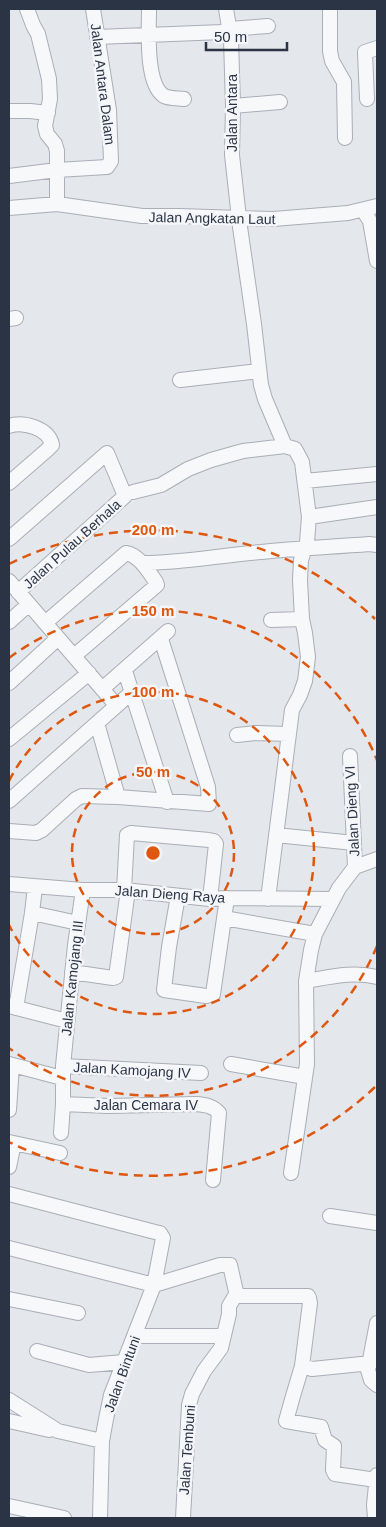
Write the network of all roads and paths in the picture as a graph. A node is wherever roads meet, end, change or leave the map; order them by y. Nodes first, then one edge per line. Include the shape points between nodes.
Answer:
1 (27, 9) edge
2 (93, 9) edge
3 (149, 9) edge
4 (226, 9) edge
5 (330, 9) edge
6 (268, 26) dead end
7 (230, 29) junction
8 (148, 35) junction
9 (97, 37) junction
10 (377, 48) edge
11 (184, 99) dead end
12 (367, 99) dead end
13 (280, 102) dead end
14 (233, 106) junction
15 (9, 111) edge
16 (48, 113) junction
17 (345, 138) dead end
18 (57, 170) junction
19 (9, 176) edge
20 (57, 204) junction
21 (377, 206) edge
22 (9, 208) edge
23 (362, 210) junction
24 (239, 218) junction
25 (377, 261) edge
26 (259, 371) junction
27 (180, 380) dead end
28 (9, 426) edge
29 (285, 446) junction
30 (377, 474) edge
31 (305, 481) junction
32 (9, 483) edge
33 (129, 494) junction
34 (377, 507) edge
35 (309, 517) junction
36 (9, 539) edge
37 (377, 545) edge
38 (304, 550) junction
39 (142, 564) junction
40 (9, 581) edge
41 (18, 592) junction
42 (28, 604) junction
43 (302, 619) junction
44 (271, 620) dead end
45 (9, 622) edge
46 (45, 623) junction
47 (58, 638) junction
48 (74, 656) junction
49 (125, 670) junction
50 (89, 673) junction
51 (9, 683) edge
52 (102, 689) junction
53 (132, 692) junction
54 (116, 705) junction
55 (97, 723) junction
56 (289, 734) junction
57 (237, 735) dead end
58 (9, 739) edge
59 (350, 756) dead end
60 (118, 797) junction
61 (9, 801) edge
62 (167, 802) junction
63 (9, 831) edge
64 (276, 835) junction
65 (354, 843) junction
66 (377, 859) edge
67 (355, 866) junction
68 (9, 884) edge
69 (35, 886) junction
70 (82, 890) junction
71 (126, 890) junction
72 (178, 896) junction
73 (227, 898) junction
74 (210, 899) junction
75 (268, 899) junction
76 (332, 900) junction
77 (32, 913) junction
78 (224, 918) junction
79 (78, 922) junction
80 (315, 934) junction
81 (72, 972) junction
82 (377, 977) edge
83 (306, 981) junction
84 (12, 1007) edge
85 (67, 1021) junction
86 (231, 1064) dead end
87 (11, 1068) edge
88 (62, 1072) junction
89 (201, 1073) dead end
90 (305, 1077) junction
91 (63, 1104) junction
92 (9, 1110) edge
93 (61, 1133) dead end
94 (12, 1143) edge
95 (60, 1154) dead end
96 (9, 1167) edge
97 (291, 1173) dead end
98 (213, 1180) dead end
99 (9, 1194) edge
100 (330, 1216) dead end
101 (377, 1223) edge
102 (9, 1248) edge
103 (154, 1285) junction
104 (234, 1298) junction
105 (9, 1299) edge
106 (78, 1313) dead end
107 (377, 1323) edge
108 (135, 1336) junction
109 (224, 1336) junction
110 (37, 1351) dead end
111 (124, 1362) junction
112 (371, 1364) junction
113 (302, 1366) junction
114 (377, 1385) edge
115 (9, 1400) edge
116 (9, 1421) edge
117 (58, 1431) junction
118 (102, 1441) junction
119 (377, 1478) edge
120 (9, 1506) edge
121 (64, 1518) edge
122 (100, 1518) edge
123 (183, 1518) edge
124 (375, 1518) edge

1 - 16 street via 38,34 49,79
2 - 9 street, Jalan Antara Dalam
3 - 8 street
4 - 7 street, Jalan Antara
5 - 17 street via 330,51 344,82
6 - 7 street
7 - 8 street
7 - 14 street, Jalan Antara
8 - 9 street
8 - 11 street via 152,73 157,87 167,97
9 - 18 street, Jalan Antara Dalam via 109,110 111,161 107,167
10 - 12 street via 365,52
13 - 14 street
14 - 24 street, Jalan Antara via 232,155
15 - 16 street
16 - 18 street via 45,126 57,151
18 - 19 street
18 - 20 street
20 - 22 street, Jalan Angkatan Laut
20 - 24 street, Jalan Angkatan Laut via 142,216
21 - 23 street, Jalan Angkatan Laut
23 - 24 street, Jalan Angkatan Laut via 317,217
23 - 25 street via 370,221
24 - 26 street, Jalan Antara
26 - 27 street
26 - 29 street, Jalan Antara via 265,399
28 - 32 street via 25,424 40,430 52,445
29 - 31 street via 295,449 302,462
29 - 33 street via 243,451 211,460 161,485
30 - 31 street
31 - 35 street
33 - 36 street via 107,453
33 - 41 street, Jalan Pulau Berhala
34 - 35 street
35 - 38 street
37 - 38 street
38 - 39 street
38 - 43 street via 300,580
39 - 46 street via 126,554
39 - 48 street via 156,586
40 - 41 street
41 - 42 street
42 - 45 street, Jalan Pulau Berhala
42 - 46 street
43 - 44 street
43 - 56 street via 307,669 292,710
46 - 47 street
47 - 48 street
47 - 51 street
48 - 50 street
49 - 52 street
49 - 53 street
49 - 62 street via 164,635 208,787 210,804
50 - 52 street
50 - 58 street
52 - 54 street
53 - 54 street
53 - 62 street
54 - 55 street
55 - 60 street
55 - 61 street
56 - 57 street
56 - 64 street
59 - 65 street, Jalan Dieng VI
60 - 62 street
60 - 63 street via 82,796 36,833
64 - 65 street
64 - 75 street
65 - 67 street, Jalan Dieng VI
66 - 67 street
67 - 76 street
68 - 69 street, Jalan Dieng Raya
69 - 70 street, Jalan Dieng Raya
69 - 77 street
70 - 71 street, Jalan Dieng Raya
70 - 79 street, Jalan Kamojang III
71 - 72 street, Jalan Dieng Raya
71 - 74 street via 127,835 209,840 216,844
71 - 81 street via 116,977
72 - 74 street, Jalan Dieng Raya
72 - 78 street via 163,988 166,991 213,994
73 - 74 street, Jalan Dieng Raya
73 - 75 street, Jalan Dieng Raya
73 - 78 street
75 - 76 street, Jalan Dieng Raya
76 - 80 street
77 - 79 street
77 - 84 street
78 - 80 street
79 - 81 street, Jalan Kamojang III
80 - 83 street
81 - 85 street, Jalan Kamojang III
82 - 83 street via 337,975
83 - 90 street via 308,1055
84 - 85 street
85 - 88 street, Jalan Kamojang III
86 - 90 street
87 - 88 street, Jalan Kamojang IV
87 - 92 street
88 - 89 street, Jalan Kamojang IV
88 - 91 street, Jalan Kamojang III
90 - 97 street
91 - 93 street, Jalan Kamojang III
91 - 98 street, Jalan Cemara IV via 211,1106 219,1113
94 - 95 street
94 - 96 street
99 - 103 street, Jalan Bintuni via 160,1233 163,1238
100 - 101 street
102 - 103 street
103 - 104 street via 227,1264 231,1266
103 - 108 street, Jalan Bintuni
104 - 109 street, Jalan Tembuni
104 - 113 street via 308,1296 310,1303
105 - 106 street
107 - 112 street
108 - 109 street
108 - 111 street, Jalan Bintuni
109 - 123 street, Jalan Tembuni via 221,1348 204,1372 189,1405
110 - 111 street via 89,1365
111 - 118 street, Jalan Bintuni via 111,1395
112 - 113 street via 312,1369
112 - 114 street via 368,1370 371,1380
113 - 119 street via 286,1420 321,1427 325,1440 334,1446 335,1474
115 - 117 street
116 - 117 street
117 - 118 street
118 - 122 street, Jalan Bintuni
119 - 124 street
120 - 121 street

